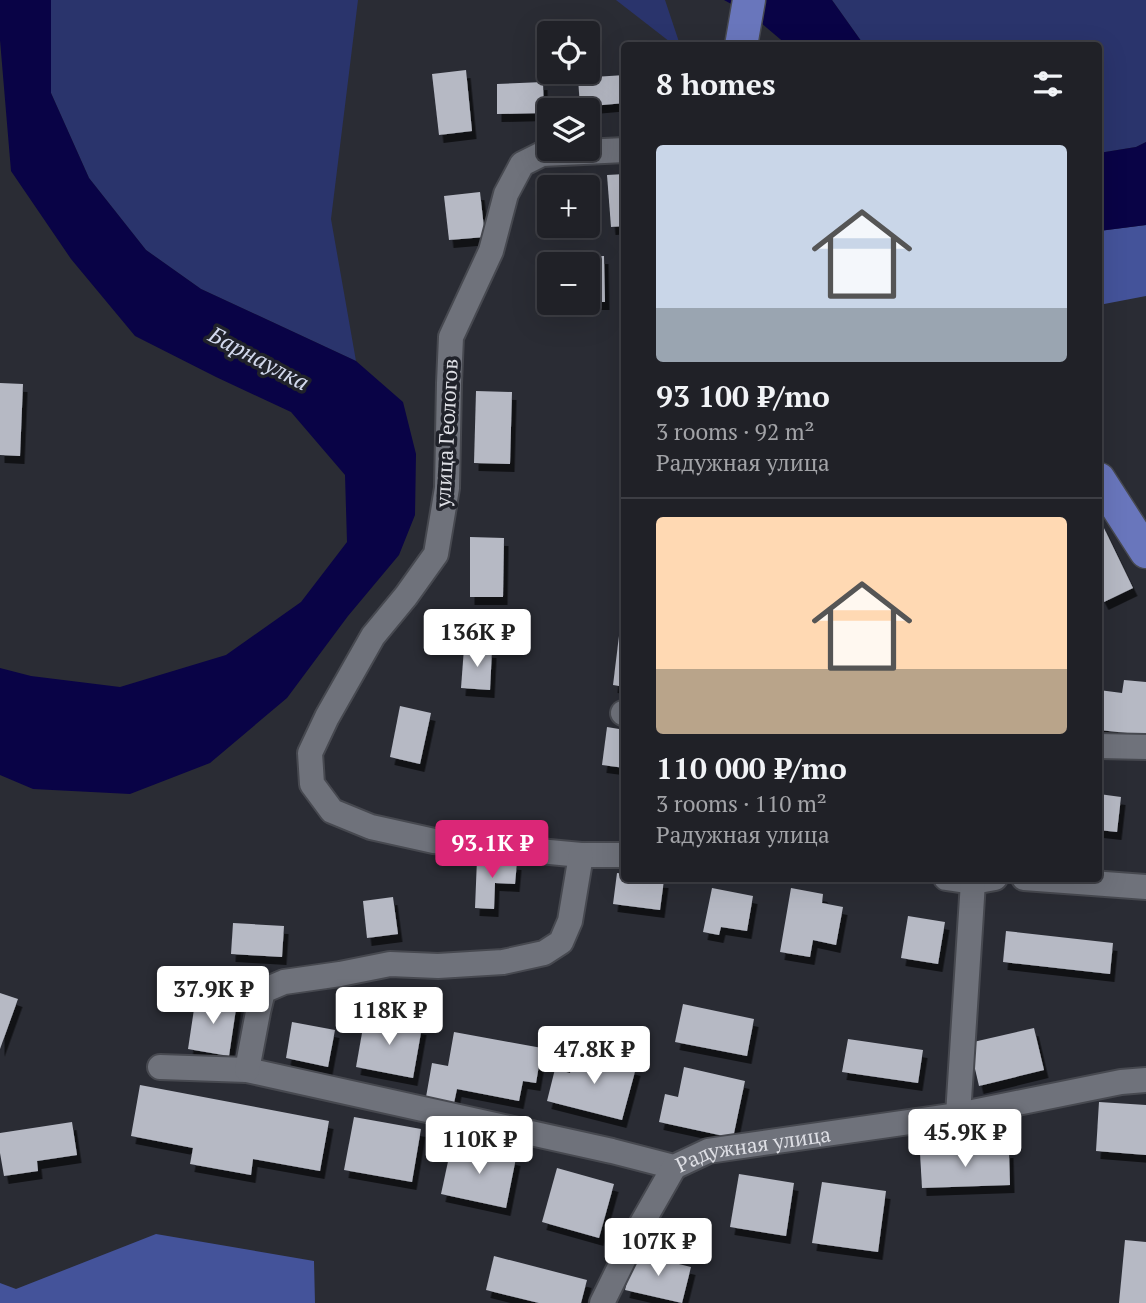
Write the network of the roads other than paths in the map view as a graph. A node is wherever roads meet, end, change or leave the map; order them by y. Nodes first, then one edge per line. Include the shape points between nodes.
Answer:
1 (749, 0) edge
2 (742, 42) edge
3 (621, 150) edge
4 (1102, 484) edge
5 (1146, 552) edge
6 (1102, 746) edge
7 (1146, 747) edge
8 (581, 855) junction
9 (621, 855) edge
10 (984, 882) edge
11 (1078, 882) edge
12 (1146, 887) edge
13 (159, 1067) dead end
14 (247, 1070) junction
15 (1146, 1080) edge
16 (958, 1115) junction
17 (674, 1167) junction
18 (602, 1303) edge

1 - 2 main road
3 - 8 street, улица Геологов via 542,154 522,164 506,194 491,251 451,337 447,488 436,554 373,636 310,753 312,784 332,811 371,828 433,841
4 - 5 main road
6 - 7 street
8 - 9 street
8 - 14 street via 570,921 561,942 544,953 503,962 390,964 284,982 263,991
10 - 16 street
11 - 12 street
13 - 14 street, Радужная улица
14 - 17 street, Радужная улица
15 - 16 street, Радужная улица
16 - 17 street, Радужная улица via 708,1151
17 - 18 street

